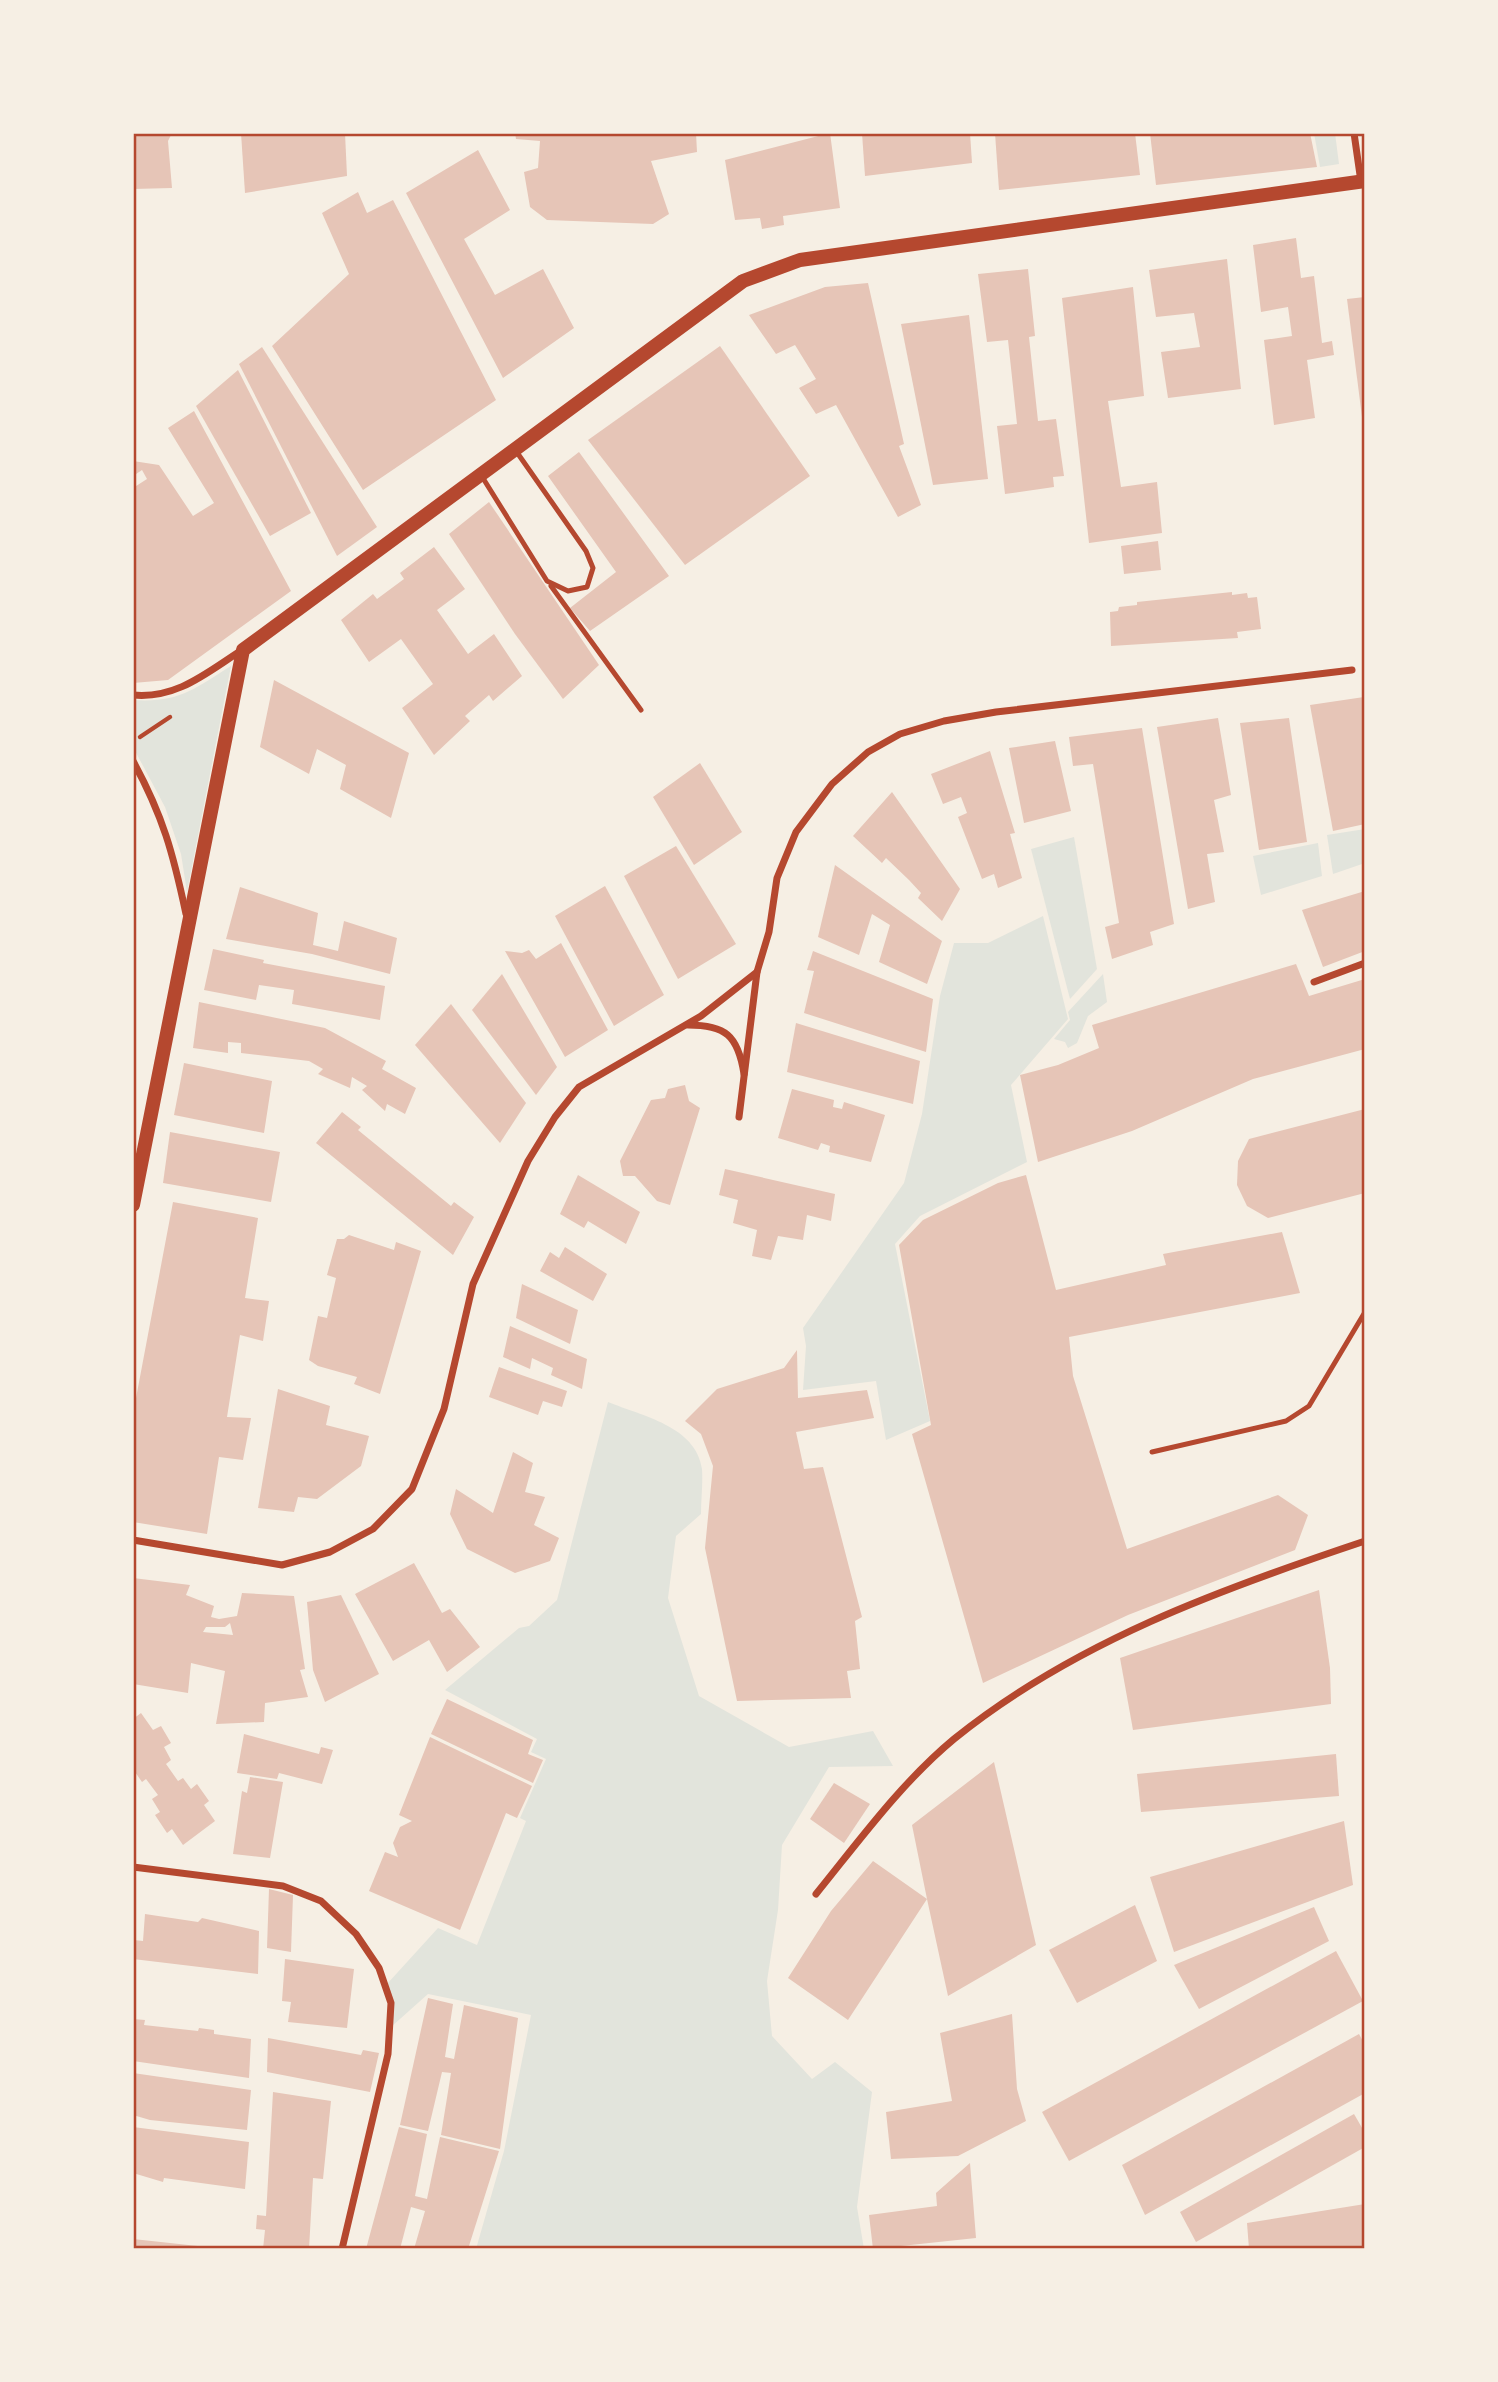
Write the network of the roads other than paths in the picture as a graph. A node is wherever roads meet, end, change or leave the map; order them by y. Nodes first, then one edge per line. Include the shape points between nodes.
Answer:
1 (1354, 133) edge
2 (1363, 182) edge
3 (516, 451) junction
4 (481, 475) junction
5 (547, 581) junction
6 (243, 650) junction
7 (1352, 670) dead end
8 (133, 695) edge
9 (641, 710) dead end
10 (133, 761) edge
11 (188, 923) junction
12 (1365, 963) edge
13 (757, 972) junction
14 (1314, 982) dead end
15 (687, 1025) junction
16 (744, 1092) junction
17 (739, 1117) dead end
18 (133, 1205) edge
19 (1365, 1311) edge
20 (1152, 1452) dead end
21 (133, 1540) edge
22 (1365, 1541) edge
23 (133, 1867) edge
24 (816, 1894) dead end
25 (342, 2249) edge

1 - 2 street
2 - 3 main road via 800,260 743,281
3 - 4 main road
3 - 5 lane via 593,568 587,587 577,590 556,588
4 - 5 lane
4 - 6 main road
5 - 9 lane
6 - 8 street via 180,691
6 - 11 main road
7 - 13 street via 996,712 900,734 868,752 832,784 796,832 777,878
10 - 11 street via 158,808 173,851
11 - 18 main road
12 - 14 street
13 - 15 street
13 - 16 street
15 - 16 street via 716,1027 733,1040
15 - 21 street via 579,1087 555,1117 528,1161 473,1284 444,1409 412,1489 373,1529 330,1552 282,1565
16 - 17 street
19 - 20 lane via 1309,1406 1286,1421
22 - 24 street via 1253,1580 1067,1661 954,1739 904,1787
23 - 25 street via 283,1886 321,1901 356,1934 379,1968 391,2003 388,2054

